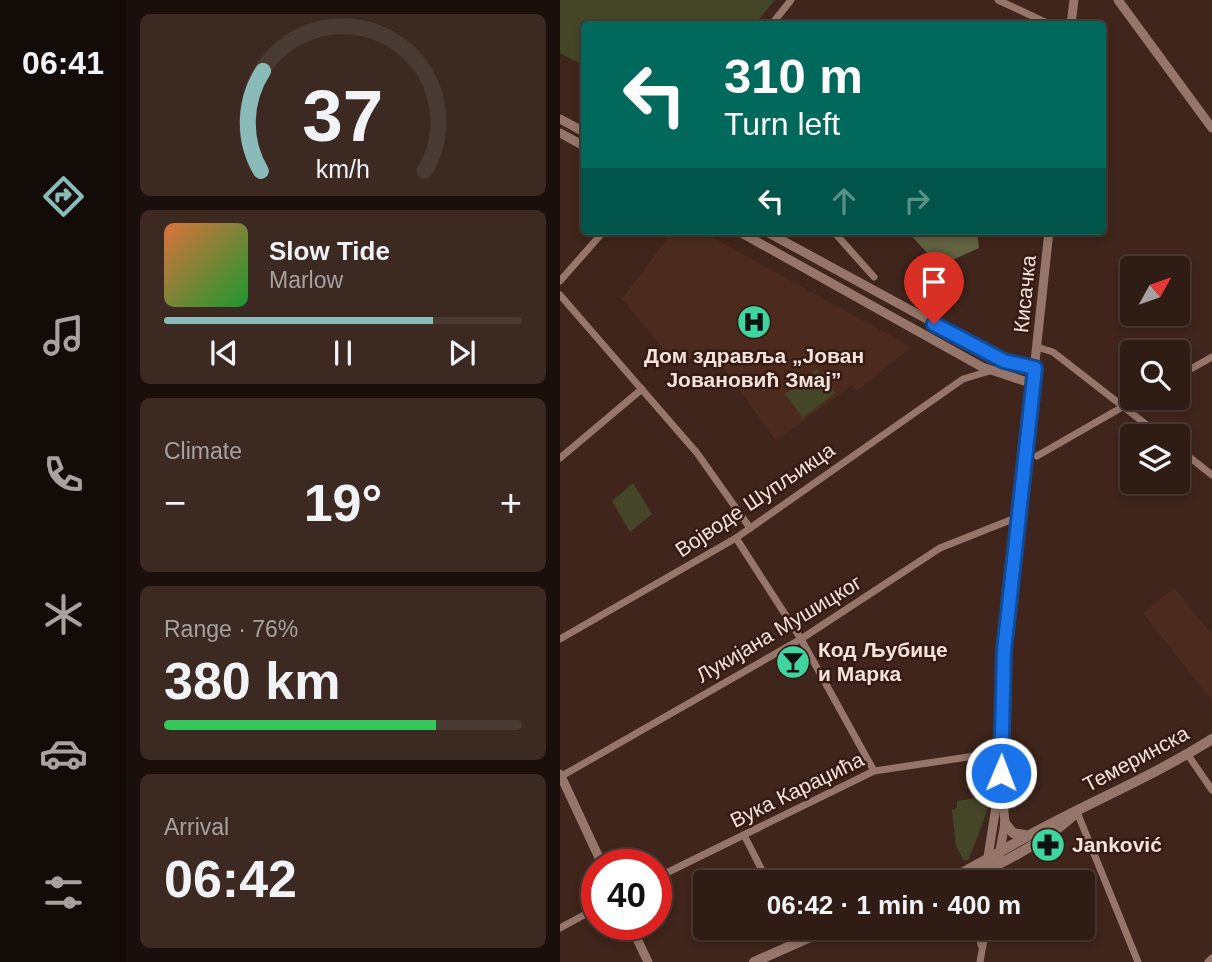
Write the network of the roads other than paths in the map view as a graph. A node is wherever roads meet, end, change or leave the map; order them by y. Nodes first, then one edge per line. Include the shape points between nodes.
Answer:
1 (791, 0) edge
2 (998, 0) edge
3 (1074, 0) edge
4 (1118, 0) edge
5 (774, 21) edge
6 (1043, 21) edge
7 (1071, 21) edge
8 (560, 119) edge
9 (1212, 128) edge
10 (581, 130) edge
11 (560, 133) edge
12 (581, 144) edge
13 (600, 235) edge
14 (745, 235) edge
15 (772, 235) edge
16 (837, 235) edge
17 (1049, 235) edge
18 (874, 277) dead end
19 (560, 281) edge
20 (560, 295) edge
21 (1037, 347) junction
22 (961, 355) junction
23 (1212, 356) edge
24 (1035, 368) junction
25 (1190, 369) edge
26 (990, 371) junction
27 (963, 379) junction
28 (1033, 384) junction
29 (642, 389) junction
30 (1120, 404) edge
31 (1120, 409) edge
32 (1128, 410) edge
33 (1146, 424) edge
34 (1037, 456) dead end
35 (560, 458) edge
36 (1190, 458) edge
37 (1212, 475) edge
38 (1018, 517) junction
39 (750, 528) junction
40 (736, 538) junction
41 (560, 639) edge
42 (802, 639) junction
43 (1212, 739) edge
44 (1002, 751) junction
45 (1188, 755) junction
46 (874, 771) junction
47 (560, 776) edge
48 (1001, 779) junction
49 (1212, 790) edge
50 (1077, 811) junction
51 (1005, 823) junction
52 (744, 835) junction
53 (1026, 835) junction
54 (595, 849) edge
55 (1000, 851) junction
56 (992, 862) junction
57 (672, 870) edge
58 (762, 870) edge
59 (976, 870) edge
60 (988, 870) edge
61 (992, 870) edge
62 (581, 917) edge
63 (560, 928) edge
64 (638, 940) edge
65 (803, 940) edge
66 (980, 940) edge
67 (983, 940) edge
68 (798, 942) joint
69 (981, 946) junction
70 (1212, 958) edge
71 (648, 962) edge
72 (754, 962) edge
73 (980, 962) edge
74 (1138, 962) edge
75 (1208, 962) edge

1 - 5 street
2 - 6 street
3 - 7 street
4 - 9 street
8 - 10 street
11 - 12 street
13 - 19 street
14 - 22 street
15 - 24 street via 982,350 1015,365
16 - 18 street
17 - 21 street, Кисачка
20 - 29 street
21 - 24 street, Кисачка
21 - 30 street via 1054,352
22 - 26 street
22 - 27 street via 967,368
23 - 25 street
24 - 28 street, Кисачка
26 - 27 street, Војводе Шупљикца
26 - 28 street
27 - 39 street, Војводе Шупљикца
28 - 38 street, Кисачка
29 - 35 street
29 - 39 street via 697,453
31 - 34 street
32 - 33 street
36 - 37 street
38 - 42 street, Лукијана Мушицког via 940,548
38 - 44 street, Кисачка via 1003,662
39 - 40 street, Војводе Шупљикца
40 - 41 street, Војводе Шупљикца
40 - 42 street
42 - 46 street
42 - 47 street, Лукијана Мушицког
43 - 45 main road, Темеринска
44 - 46 street, Вука Караџића
44 - 48 street, Кисачка
45 - 49 street
45 - 50 main road, Темеринска
46 - 52 street, Вука Караџића
47 - 54 street
48 - 51 street, Кисачка
48 - 56 street, Кисачка
50 - 53 main road, Темеринска
50 - 56 main road, Темеринска
50 - 74 street
51 - 53 main road via 1013,833
51 - 55 street, Кисачка
52 - 57 street, Вука Караџића
52 - 58 street
53 - 55 main road, Темеринска
55 - 56 main road, Темеринска
56 - 59 main road
56 - 60 main road
56 - 61 street
62 - 63 street
64 - 71 street
65 - 68 main road
66 - 69 street
67 - 69 street
68 - 72 main road
69 - 73 street
70 - 75 street

